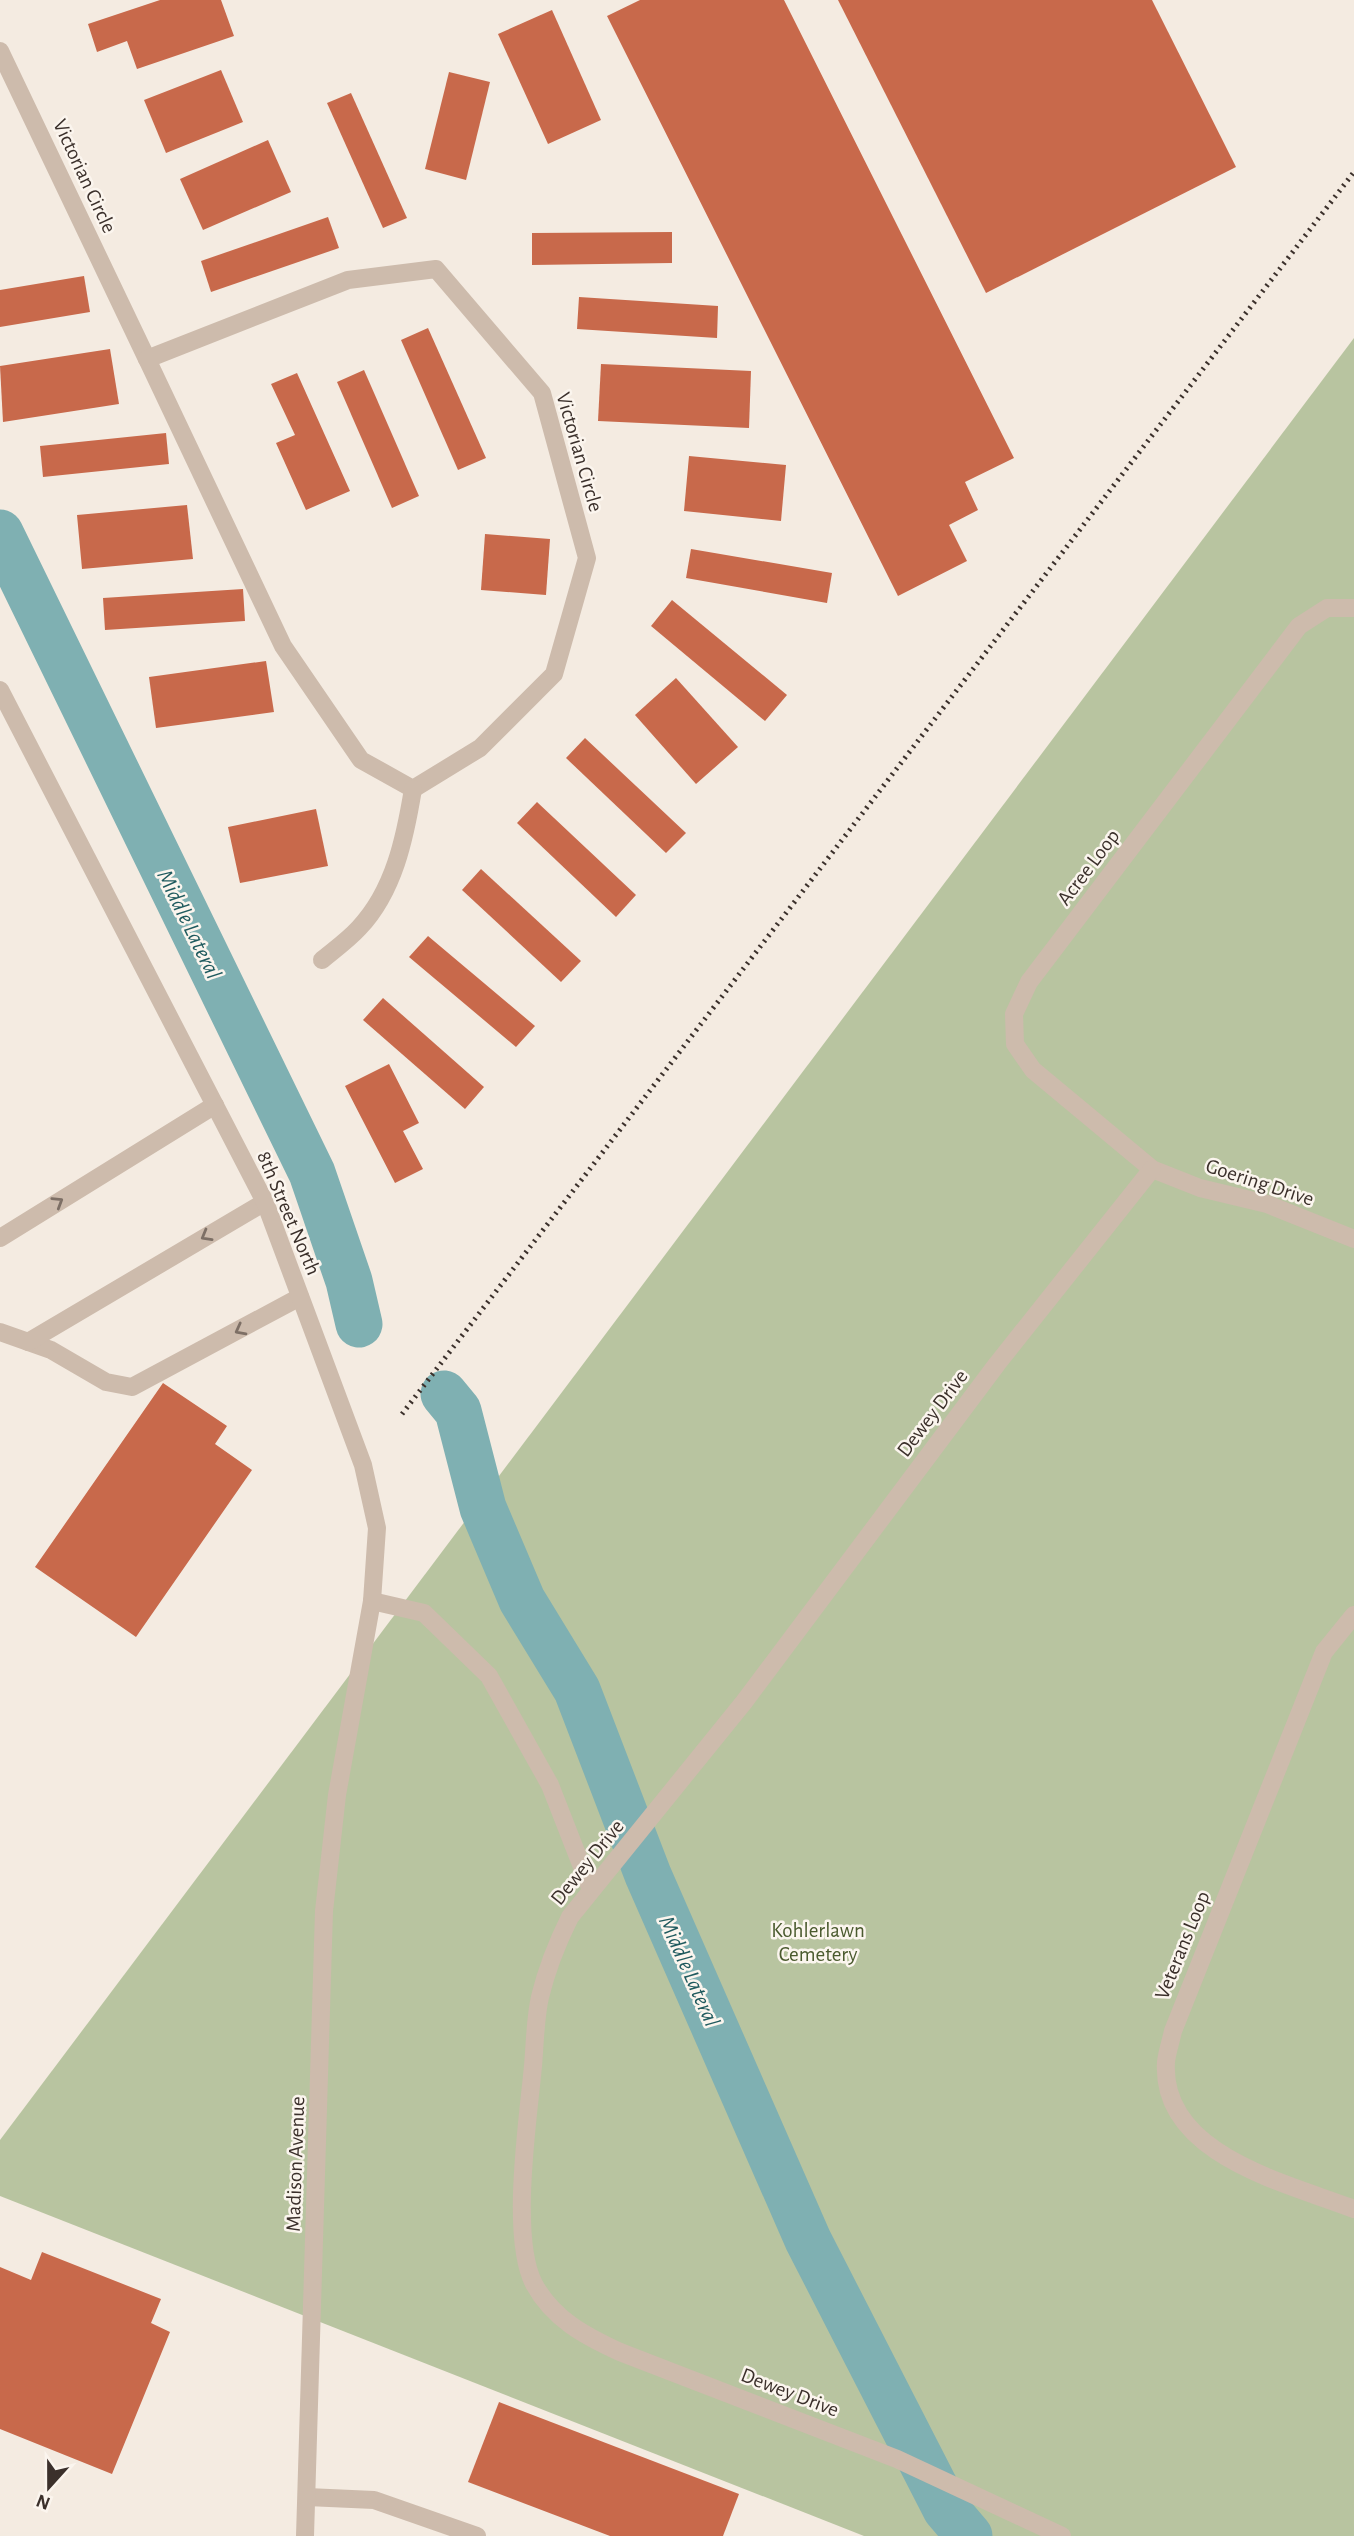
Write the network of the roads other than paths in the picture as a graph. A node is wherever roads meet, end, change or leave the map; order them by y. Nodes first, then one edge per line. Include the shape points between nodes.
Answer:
1 (0, 51) edge
2 (147, 359) junction
3 (1354, 608) edge
4 (0, 690) edge
5 (412, 789) junction
6 (322, 960) dead end
7 (215, 1105) junction
8 (1152, 1169) junction
9 (265, 1202) junction
10 (0, 1238) edge
11 (1354, 1239) edge
12 (300, 1297) junction
13 (0, 1332) edge
14 (28, 1342) junction
15 (372, 1601) junction
16 (1354, 1615) edge
17 (337, 1795) joint
18 (591, 1889) junction
19 (1354, 2209) edge
20 (307, 2497) junction
21 (305, 2536) edge
22 (477, 2536) edge
23 (1062, 2536) edge

1 - 2 street, Victorian Circle
2 - 5 street, Victorian Circle via 283,646 360,760
2 - 5 street, Victorian Circle via 348,280 436,269 542,393 587,558 554,674 480,748
3 - 8 street, Acree Loop via 1327,608 1299,626 1029,982 1014,1014 1015,1044 1033,1070
4 - 7 street, 8th Street North
5 - 6 street via 405,836 386,890 359,928
7 - 9 street, 8th Street North
10 -> 7 street
8 - 11 street, Goering Drive via 1200,1188 1267,1204
8 - 18 street, Dewey Drive via 997,1364 744,1702
9 - 12 street, 8th Street North
9 -> 14 street
12 -> 14 street via 132,1387 106,1382
12 - 15 street, 8th Street North via 363,1465 377,1528
13 - 14 street
15 - 17 street, 8th Street North
15 - 18 street via 424,1613 489,1676 550,1785
16 - 19 street, Veterans Loop via 1324,1651 1173,2031 1166,2063 1176,2109 1188,2129 1206,2145 1240,2165
17 - 20 street, Madison Avenue via 324,1911
18 - 23 street, Dewey Drive via 570,1917 551,1956 539,2001 522,2218 524,2252 533,2283 554,2313 584,2336 897,2459
20 - 21 street, Madison Avenue
20 - 22 street via 374,2500

